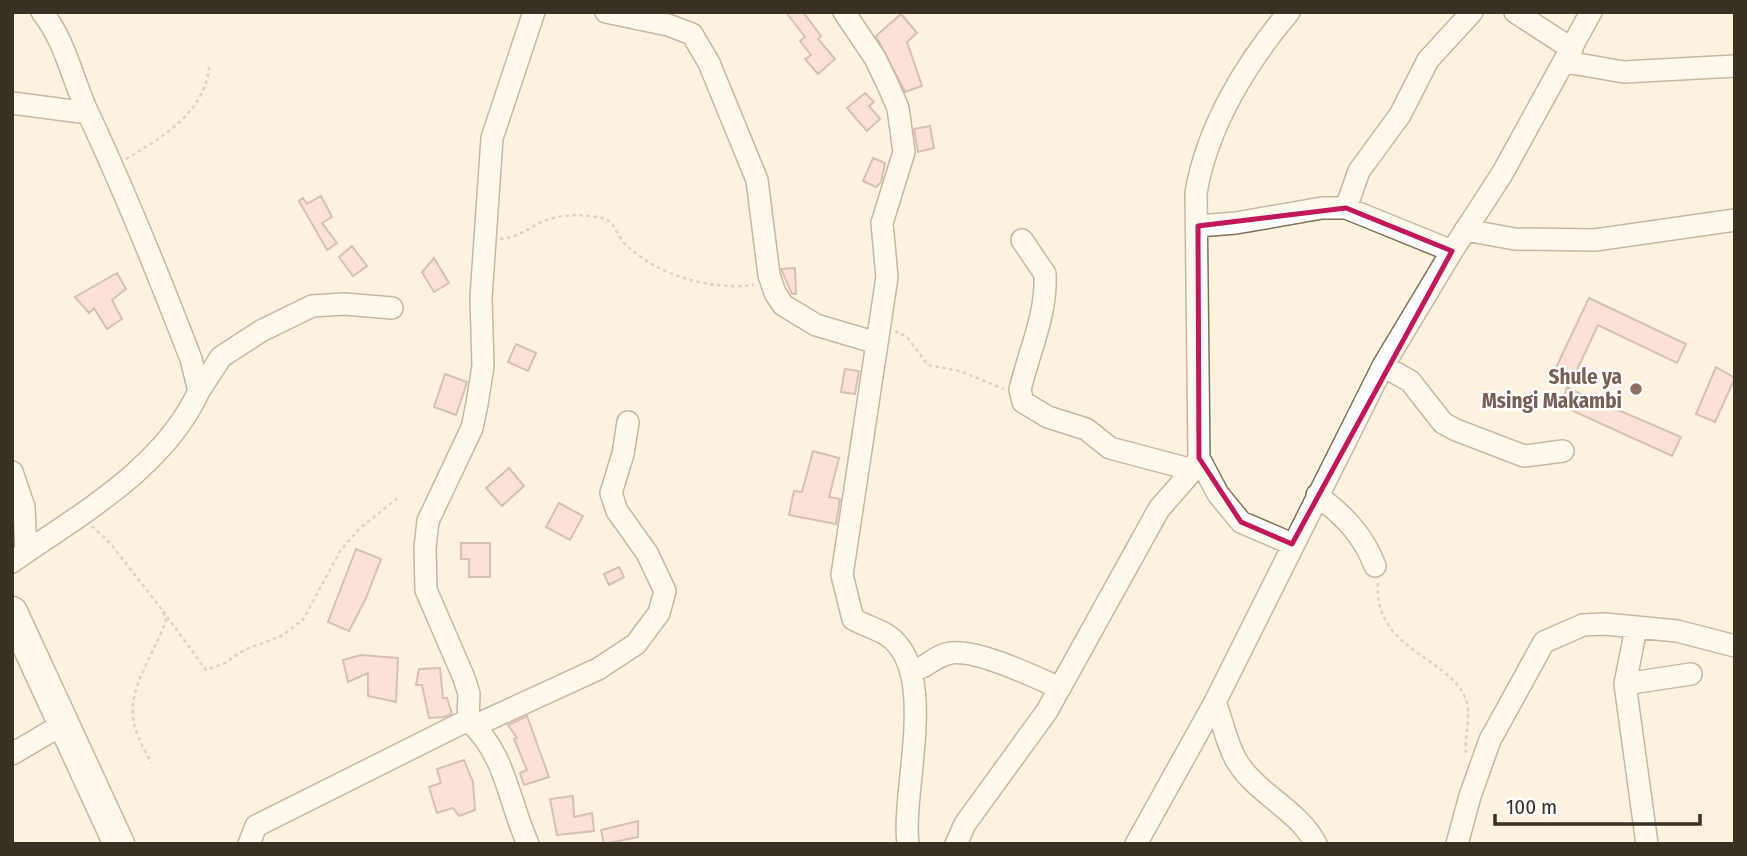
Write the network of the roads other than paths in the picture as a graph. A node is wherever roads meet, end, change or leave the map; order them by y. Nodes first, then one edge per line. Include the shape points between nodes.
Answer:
1 (42, 12) edge
2 (534, 12) edge
3 (606, 12) edge
4 (844, 12) edge
5 (1289, 12) edge
6 (1472, 12) edge
7 (1515, 12) edge
8 (1591, 12) edge
9 (1569, 55) junction
10 (1735, 66) edge
11 (12, 103) edge
12 (88, 113) junction
13 (1346, 208) junction
14 (1735, 220) edge
15 (1198, 226) junction
16 (1465, 230) junction
17 (1023, 240) dead end
18 (1452, 251) junction
19 (393, 308) dead end
20 (878, 337) junction
21 (1384, 366) junction
22 (199, 391) junction
23 (628, 422) dead end
24 (1563, 451) dead end
25 (1196, 464) junction
26 (12, 472) edge
27 (1317, 495) junction
28 (1292, 544) junction
29 (19, 557) edge
30 (1375, 566) road end
31 (12, 612) edge
32 (1636, 628) junction
33 (1735, 646) edge
34 (912, 671) junction
35 (1691, 674) dead end
36 (1625, 684) junction
37 (1060, 688) junction
38 (1216, 702) junction
39 (65, 723) junction
40 (471, 723) junction
41 (12, 754) edge
42 (119, 844) edge
43 (249, 844) edge
44 (528, 844) edge
45 (908, 844) edge
46 (956, 844) edge
47 (1136, 844) edge
48 (1317, 844) edge
49 (1457, 844) edge
50 (1647, 844) edge

1 - 12 street via 61,41
2 - 40 street via 492,138 484,240 482,383 472,428 428,521 425,548 426,590 464,678
3 - 20 street via 668,25 692,34 698,43 757,180 772,283 783,305 816,324
4 - 20 street via 875,58 898,108 903,132 904,152 882,223 887,277
5 - 15 street via 1214,127 1199,175
6 - 13 street via 1428,60 1407,104 1359,172
7 - 9 street
8 - 9 street
9 - 10 street via 1624,72
9 - 16 street
11 - 12 street
12 - 22 street via 114,165 191,359
13 - 15 street
13 - 18 street
14 - 16 street via 1595,240 1515,239
15 - 25 street
16 - 18 street
17 - 25 street via 1045,279 1042,313 1020,396 1033,409 1086,429 1110,448
18 - 21 street
19 - 22 street via 312,306 221,357
20 - 34 street via 842,575 853,619 888,636
21 - 24 street via 1410,381 1443,423 1456,430 1524,456
21 - 27 street
22 - 29 street via 163,442 118,489
23 - 40 street via 611,493 665,591 659,613 636,644 598,669
25 - 28 street via 1241,522
25 - 37 street via 1159,509
26 - 29 street via 24,507
27 - 28 street
27 - 30 street via 1356,530
28 - 38 street
31 - 39 highway
32 - 33 street via 1677,631
32 - 36 street
32 - 49 street via 1583,625 1544,642 1490,740
34 - 37 street via 954,652 1000,663
34 - 45 street via 917,703
35 - 36 street
36 - 50 street
37 - 46 street via 965,824
38 - 47 street
38 - 48 street via 1235,758
39 - 41 street
39 - 42 highway
40 - 43 street via 256,826
40 - 44 street via 500,762

